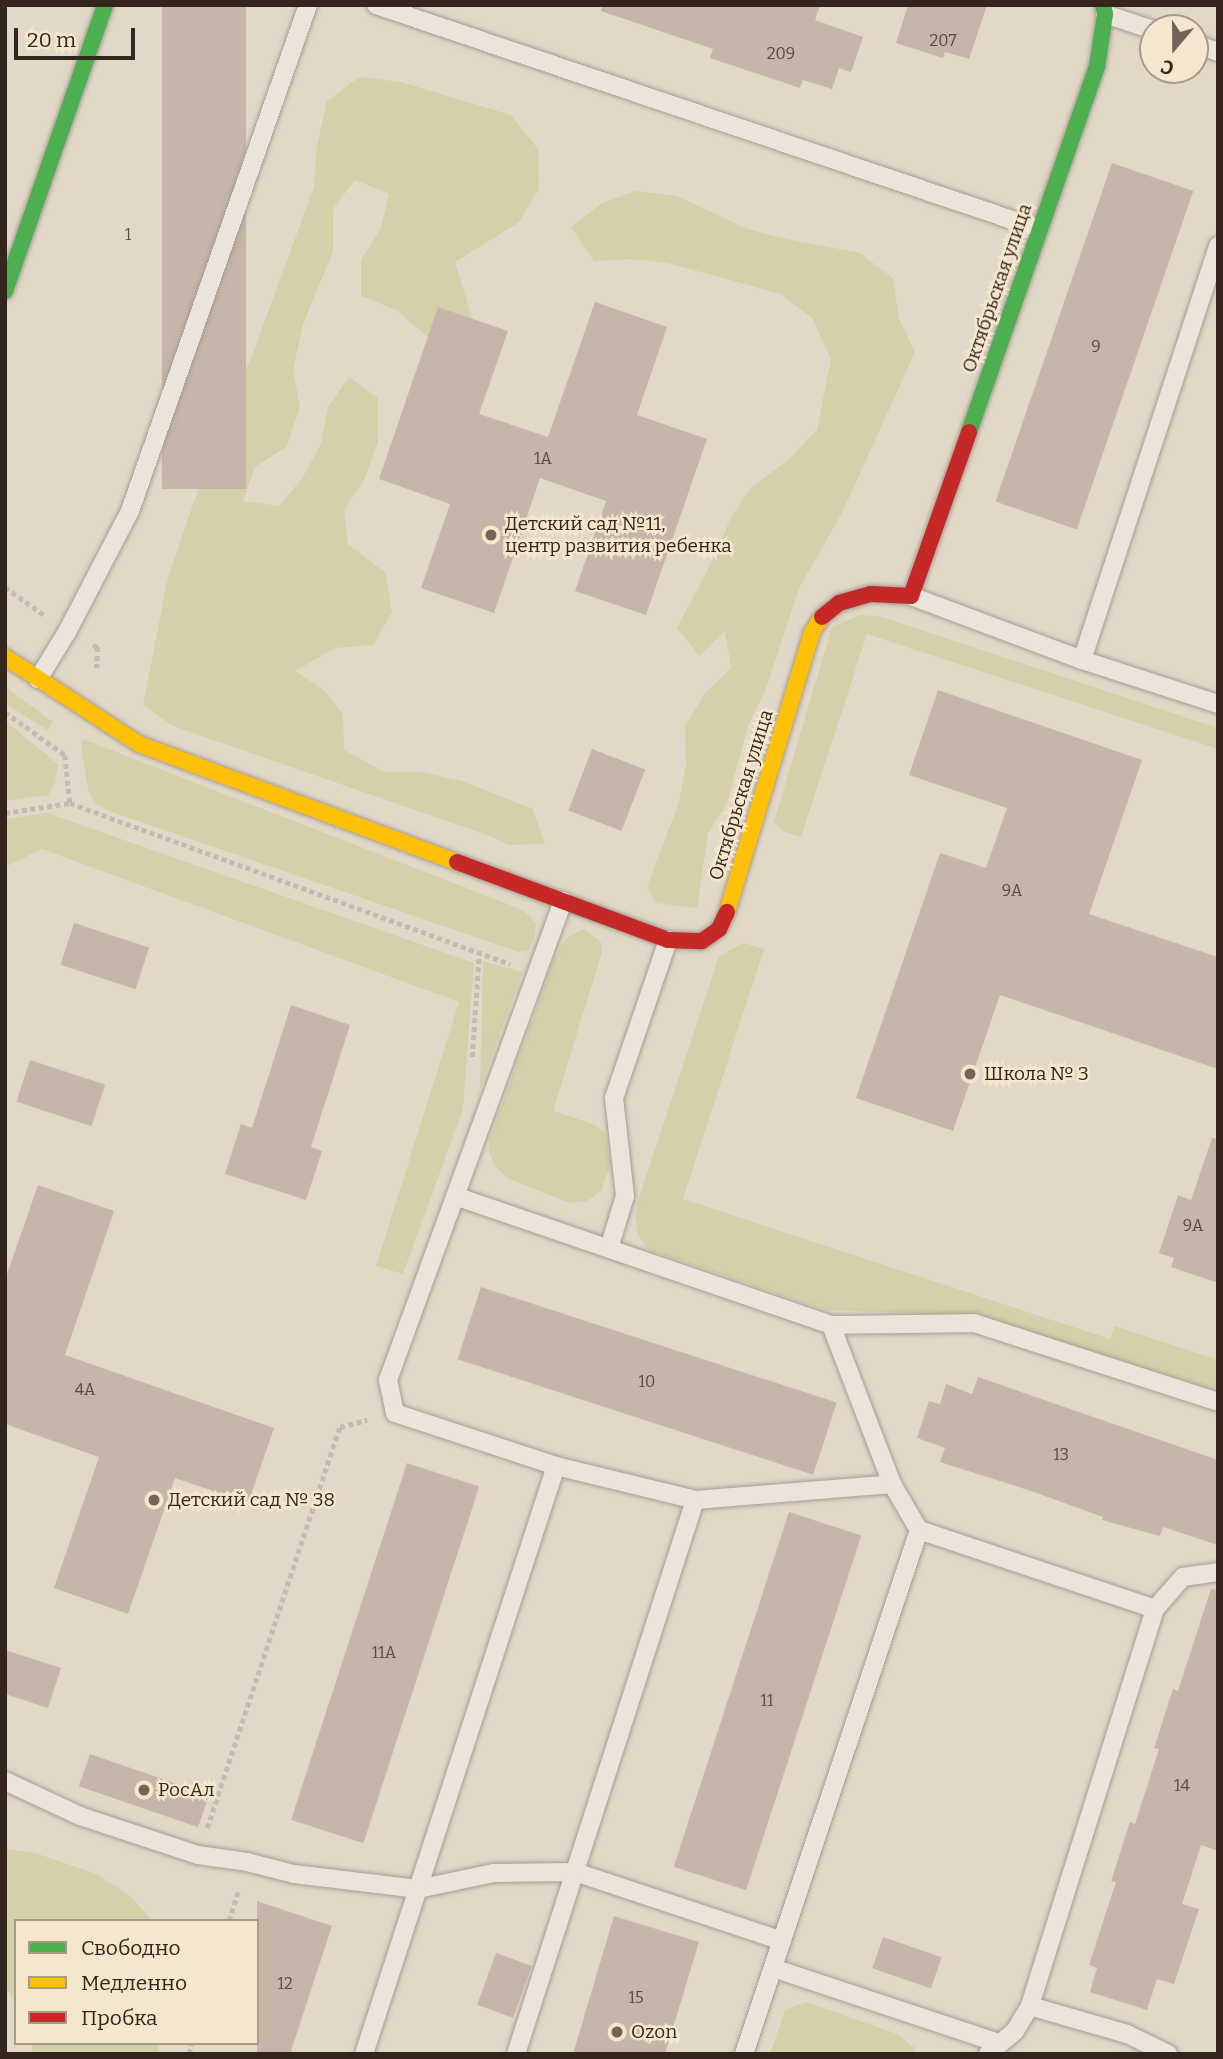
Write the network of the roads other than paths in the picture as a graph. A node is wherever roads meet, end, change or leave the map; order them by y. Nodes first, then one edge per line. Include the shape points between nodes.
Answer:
1 (106, 5) edge
2 (308, 5) edge
3 (376, 5) edge
4 (1104, 10) edge
5 (1139, 24) edge
6 (1039, 229) junction
7 (1218, 246) edge
8 (5, 291) edge
9 (911, 596) junction
10 (5, 657) edge
11 (1083, 660) junction
12 (38, 679) junction
13 (1218, 704) edge
14 (563, 901) junction
15 (668, 940) junction
16 (455, 1196) junction
17 (609, 1248) junction
18 (831, 1325) junction
19 (1218, 1402) edge
20 (556, 1466) junction
21 (892, 1485) junction
22 (695, 1500) junction
23 (919, 1530) junction
24 (1218, 1572) edge
25 (1154, 1609) junction
26 (5, 1781) edge
27 (575, 1872) junction
28 (418, 1889) junction
29 (782, 1941) junction
30 (773, 1968) junction
31 (1030, 2006) junction
32 (994, 2049) edge
33 (364, 2054) edge
34 (516, 2054) edge
35 (744, 2054) edge
36 (1168, 2054) edge

1 - 8 street
2 - 12 lane via 130,511
3 - 6 lane
4 - 5 lane
4 - 6 street, Октябрьская улица via 1097,67
6 - 9 street, Октябрьская улица
7 - 11 lane
9 - 11 lane
9 - 15 street, Октябрьская улица via 871,594 839,603 825,613 812,632 729,909 719,929 702,941
10 - 12 street, Октябрьская улица
11 - 13 lane
12 - 14 street, Октябрьская улица via 139,744
14 - 15 street, Октябрьская улица
14 - 16 lane
15 - 17 lane via 614,1097 625,1196
16 - 17 lane
16 - 20 lane via 388,1380 395,1413
17 - 18 lane
18 - 19 lane via 974,1324
18 - 21 lane
20 - 22 lane
20 - 28 lane
21 - 22 lane
21 - 23 lane
22 - 27 lane
23 - 25 lane
23 - 29 lane
24 - 25 lane via 1182,1577
25 - 31 lane
26 - 28 lane via 80,1816 198,1855 294,1874
27 - 28 lane via 494,1873
27 - 29 lane
27 - 34 lane
28 - 33 lane
29 - 30 lane
30 - 32 lane
30 - 35 lane
31 - 32 lane via 1015,2031
31 - 36 lane via 1127,2034

